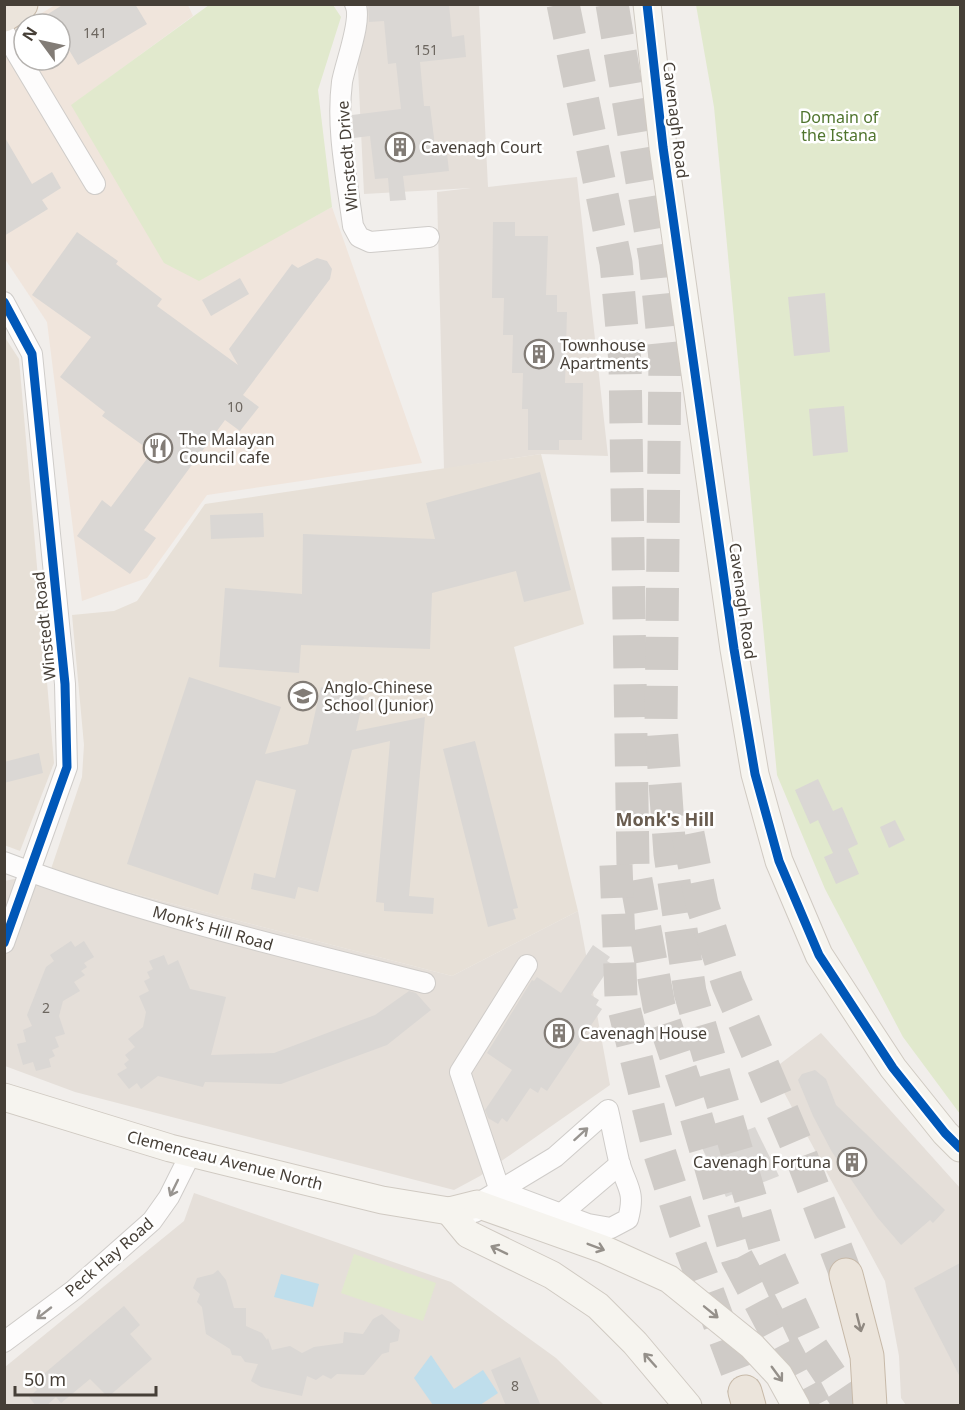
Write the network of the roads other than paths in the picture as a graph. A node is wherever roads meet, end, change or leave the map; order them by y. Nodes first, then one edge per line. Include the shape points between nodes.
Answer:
1 (21, 4) edge
2 (355, 4) edge
3 (647, 4) edge
4 (4, 15) edge
5 (4, 32) edge
6 (95, 184) dead end
7 (429, 237) dead end
8 (4, 302) edge
9 (4, 862) edge
10 (30, 872) junction
11 (4, 943) edge
12 (527, 965) dead end
13 (425, 983) dead end
14 (4, 1097) edge
15 (960, 1148) edge
16 (191, 1153) junction
17 (620, 1164) junction
18 (489, 1197) junction
19 (449, 1211) junction
20 (561, 1214) junction
21 (468, 1234) junction
22 (846, 1275) tunnel mouth
23 (4, 1342) edge
24 (688, 1406) edge
25 (796, 1406) edge
26 (870, 1406) edge

1 - 4 highway
2 - 7 street, Winstedt Drive via 357,19 342,79 340,117 353,226 359,237 370,242
3 - 15 street, Cavenagh Road via 663,147 755,774 779,861 819,956 893,1068
5 - 6 street
8 - 10 street, Winstedt Road via 32,354 65,684 67,767
9 - 10 street, Monk's Hill Road
10 - 11 street, Winstedt Road
10 - 13 street, Monk's Hill Road via 246,939
12 - 18 street via 460,1072
14 - 16 street, Clemenceau Avenue North
16 - 19 street, Clemenceau Avenue North via 382,1200
16 -> 23 street, Peck Hay Road via 152,1221 74,1290
18 -> 17 street via 555,1157 608,1110
17 - 20 street
17 - 20 street via 632,1190 628,1220 611,1228
18 - 19 street, Clemenceau Avenue North
18 - 20 street
18 - 21 street
18 -> 25 street via 669,1279 765,1359
19 - 21 street
24 -> 21 street via 642,1350 598,1306 552,1275
22 -> 26 highway via 867,1356

